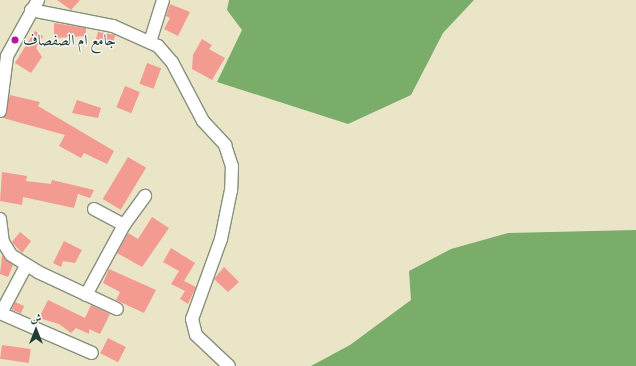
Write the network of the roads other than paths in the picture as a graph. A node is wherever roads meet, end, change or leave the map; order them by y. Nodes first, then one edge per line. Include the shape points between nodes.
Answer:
1 (38, 0) edge
2 (163, 0) edge
3 (30, 10) junction
4 (150, 42) junction
5 (3, 57) edge
6 (0, 111) edge
7 (145, 196) dead end
8 (94, 209) dead end
9 (0, 219) edge
10 (124, 225) junction
11 (26, 266) junction
12 (86, 295) junction
13 (117, 309) dead end
14 (1, 313) edge
15 (92, 353) dead end
16 (229, 366) edge

1 - 3 street
2 - 4 street
3 - 4 street via 113,26
3 - 5 street
4 - 16 street via 167,54 203,121 225,145 232,166 232,190 221,239 192,319 196,335
5 - 6 street
7 - 10 street
8 - 10 street
9 - 11 street via 6,249
10 - 12 street
11 - 12 street
11 - 14 street
12 - 13 street
14 - 15 street

